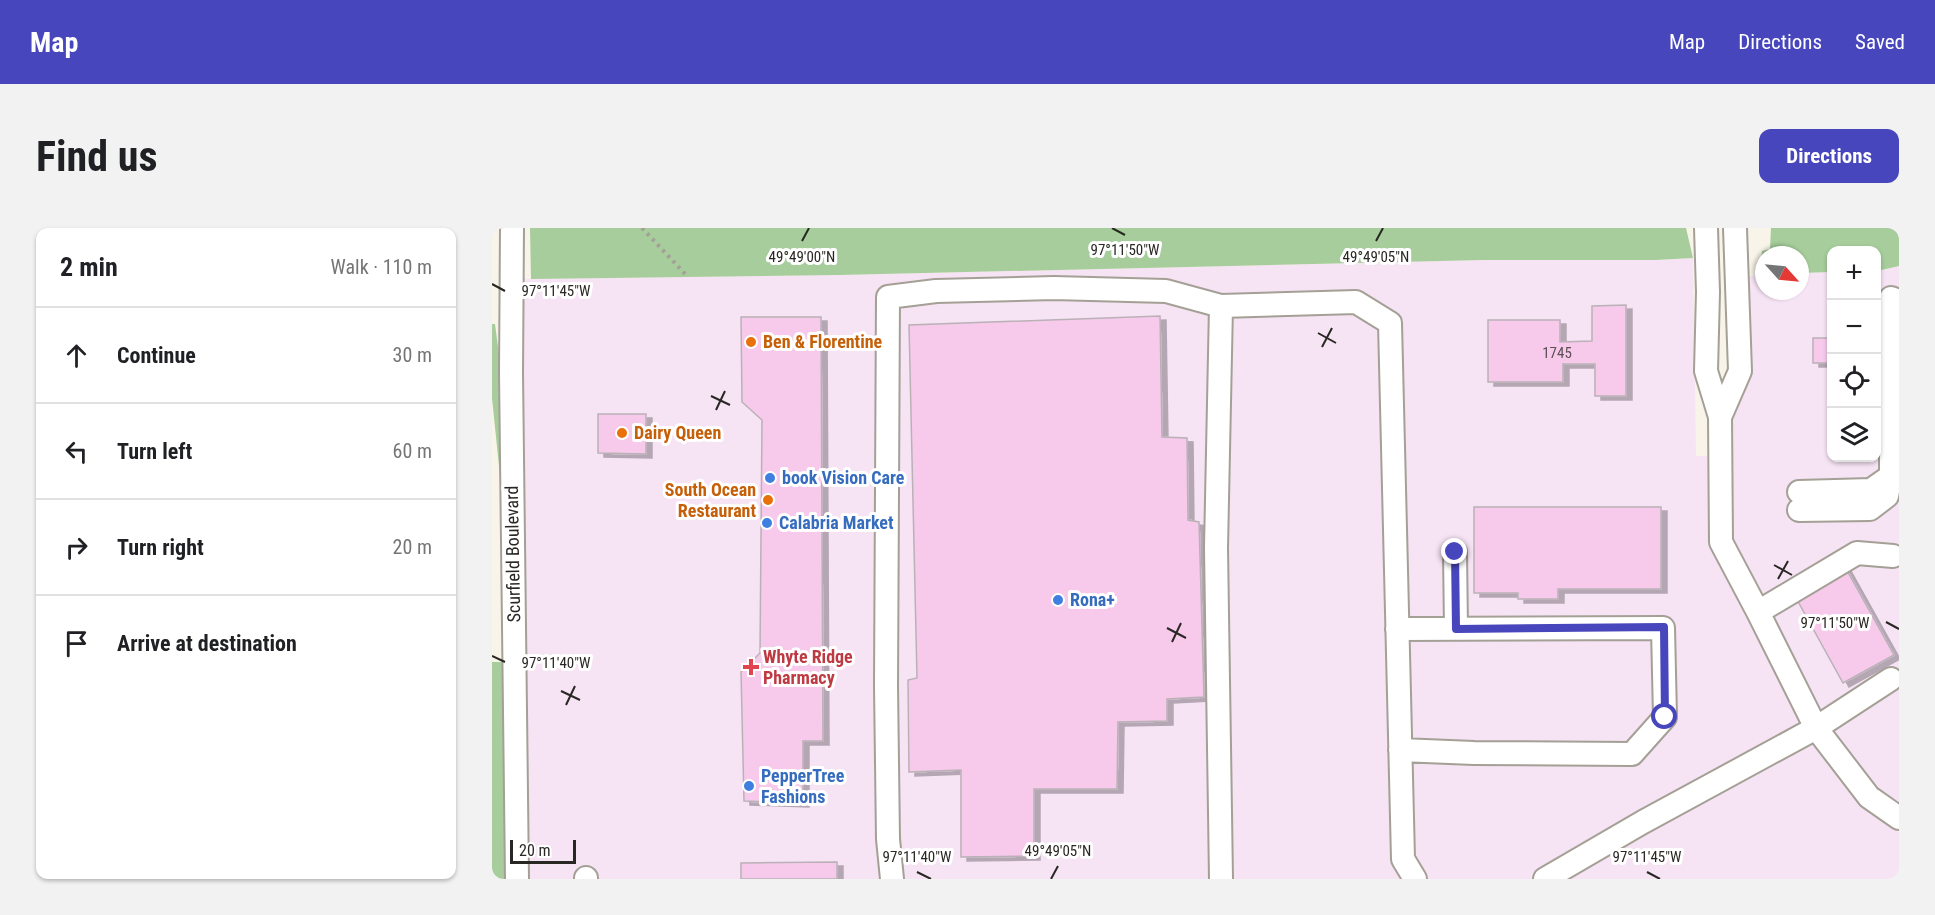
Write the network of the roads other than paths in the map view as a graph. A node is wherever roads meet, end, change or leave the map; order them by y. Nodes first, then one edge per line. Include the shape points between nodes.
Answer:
1 (512, 228) edge
2 (1706, 228) edge
3 (1735, 228) edge
4 (1895, 299) edge
5 (1221, 306) junction
6 (1720, 417) junction
7 (1799, 501) dead end
8 (1455, 552) dead end
9 (1893, 556) dead end
10 (1758, 612) junction
11 (1397, 629) junction
12 (1456, 629) junction
13 (1891, 679) dead end
14 (1816, 728) junction
15 (1400, 750) junction
16 (1899, 818) edge
17 (517, 879) edge
18 (892, 879) edge
19 (1221, 879) edge
20 (1414, 879) edge
21 (1545, 879) edge

1 - 17 street, Scurfield Boulevard
2 - 6 street via 1706,371
3 - 6 street via 1740,371
4 - 7 street via 1887,496 1870,509
5 - 11 street via 1356,302 1390,323
5 - 18 street via 1166,291 1054,288 936,291 888,297 886,686
5 - 19 street via 1216,557
6 - 10 street via 1721,543
8 - 12 street
9 - 10 street via 1857,553
10 - 14 street
11 - 12 street
11 - 15 street
12 - 15 street via 1664,627 1665,717 1632,754
13 - 14 street
14 - 16 street via 1869,797
14 - 21 street
15 - 20 street via 1403,859

